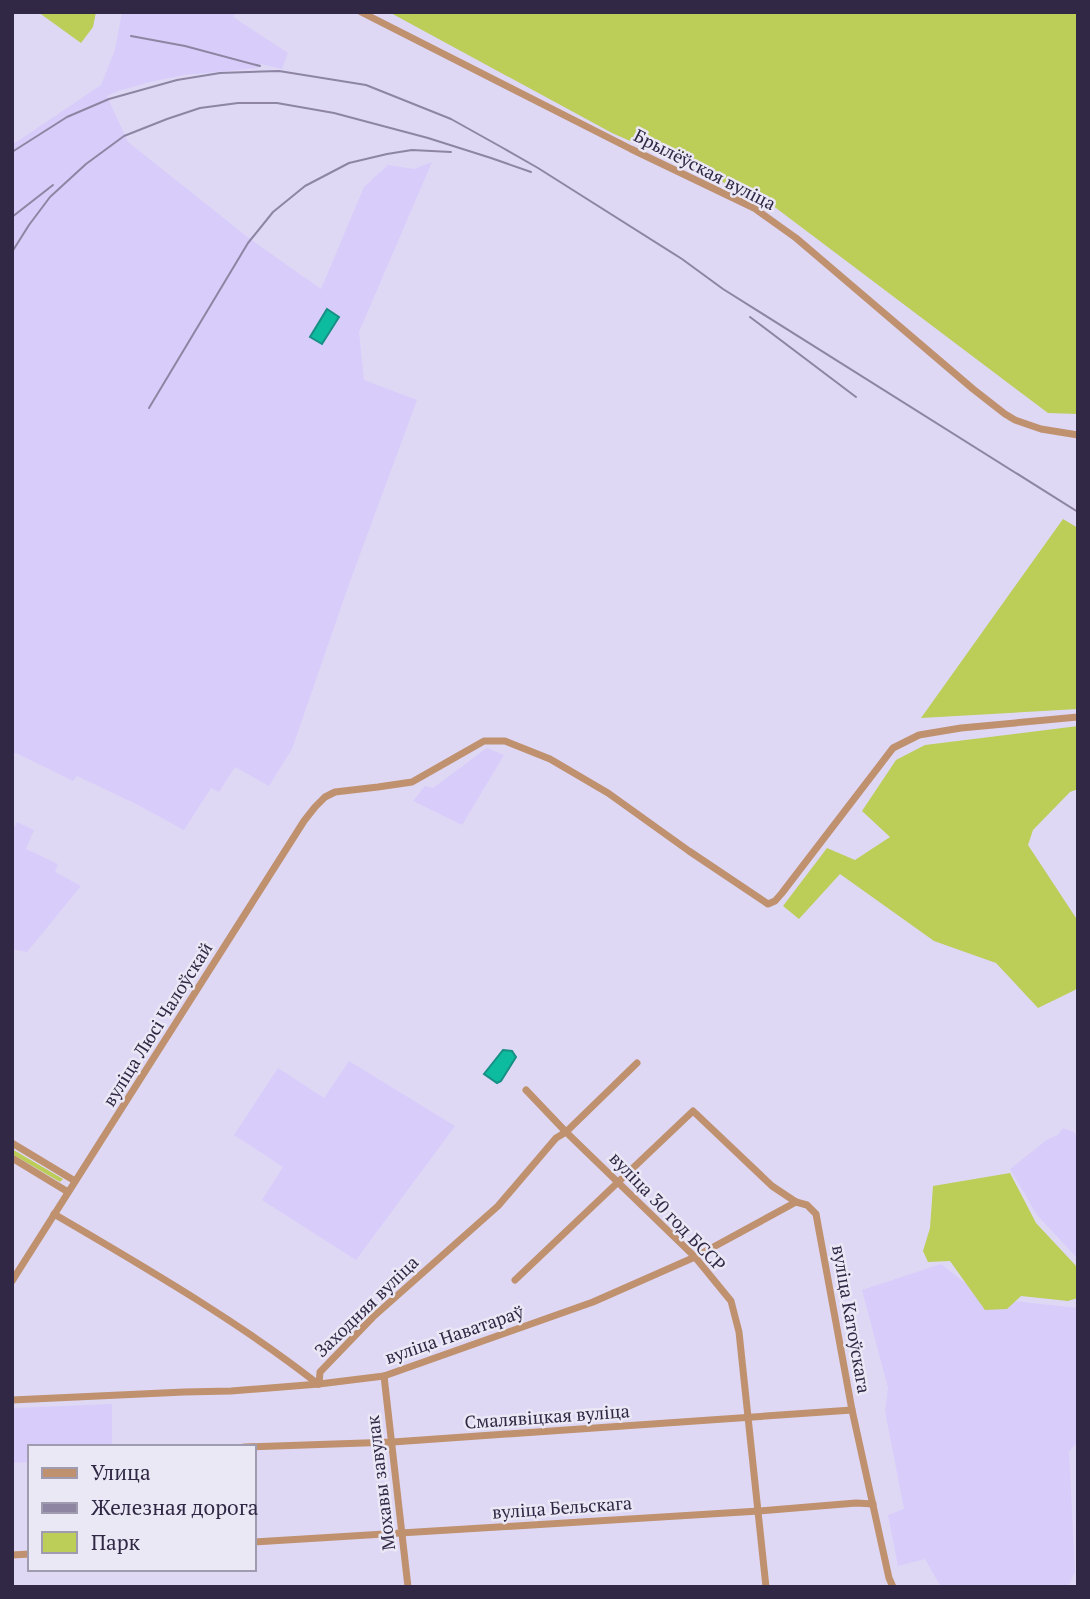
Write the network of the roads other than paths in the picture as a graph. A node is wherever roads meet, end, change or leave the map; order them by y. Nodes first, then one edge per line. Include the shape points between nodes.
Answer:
1 (361, 12) edge
2 (1078, 435) edge
3 (1078, 717) edge
4 (637, 1063) dead end
5 (526, 1090) dead end
6 (566, 1132) junction
7 (12, 1143) edge
8 (12, 1158) edge
9 (75, 1181) junction
10 (619, 1182) junction
11 (68, 1192) junction
12 (796, 1202) junction
13 (54, 1214) junction
14 (695, 1257) junction
15 (515, 1280) dead end
16 (12, 1281) edge
17 (384, 1376) junction
18 (319, 1384) junction
19 (12, 1400) edge
20 (852, 1410) junction
21 (748, 1417) junction
22 (393, 1442) junction
23 (256, 1447) edge
24 (873, 1504) junction
25 (759, 1511) junction
26 (402, 1534) junction
27 (256, 1542) edge
28 (408, 1587) edge
29 (766, 1587) edge
30 (893, 1587) edge

1 - 2 street, Брылёўская вуліца via 754,208 796,238 1004,414 1041,429
3 - 9 street, вуліца Люсі Чалоўскай via 961,727 919,735 893,748 782,893 768,904 608,793 550,759 505,741 484,741 412,782 335,792 304,821
4 - 6 street, Заходняя вуліца
5 - 6 street, вуліца 30 год БССР
6 - 10 street, вуліца 30 год БССР
6 - 18 street, Заходняя вуліца via 498,1206 338,1352 320,1372
7 - 9 street
8 - 11 street
9 - 11 street, вуліца Люсі Чалоўскай
10 - 12 street, вуліца Катоўскага via 693,1111 772,1186
10 - 14 street, вуліца 30 год БССР
10 - 15 street
11 - 13 street, вуліца Люсі Чалоўскай
12 - 14 street, вуліца Наватараў
12 - 20 street, вуліца Катоўскага via 817,1214
13 - 16 street, вуліца Люсі Чалоўскай
13 - 18 street, Заходняя вуліца via 265,1344
14 - 17 street, вуліца Наватараў via 593,1302
14 - 21 street, вуліца 30 год БССР via 731,1301
17 - 18 street, вуліца Наватараў
17 - 22 street, Мохавы завулак
18 - 19 street, вуліца Наватараў
20 - 21 street, Смалявіцкая вуліца
20 - 24 street, вуліца Катоўскага
21 - 22 street, Смалявіцкая вуліца
21 - 25 street, вуліца 30 год БССР
22 - 23 street, Смалявіцкая вуліца
22 - 26 street, Мохавы завулак
24 - 25 street, вуліца Бельскага
24 - 30 street, вуліца Катоўскага
25 - 26 street, вуліца Бельскага
25 - 29 street, вуліца 30 год БССР
26 - 27 street, вуліца Бельскага
26 - 28 street, Мохавы завулак

